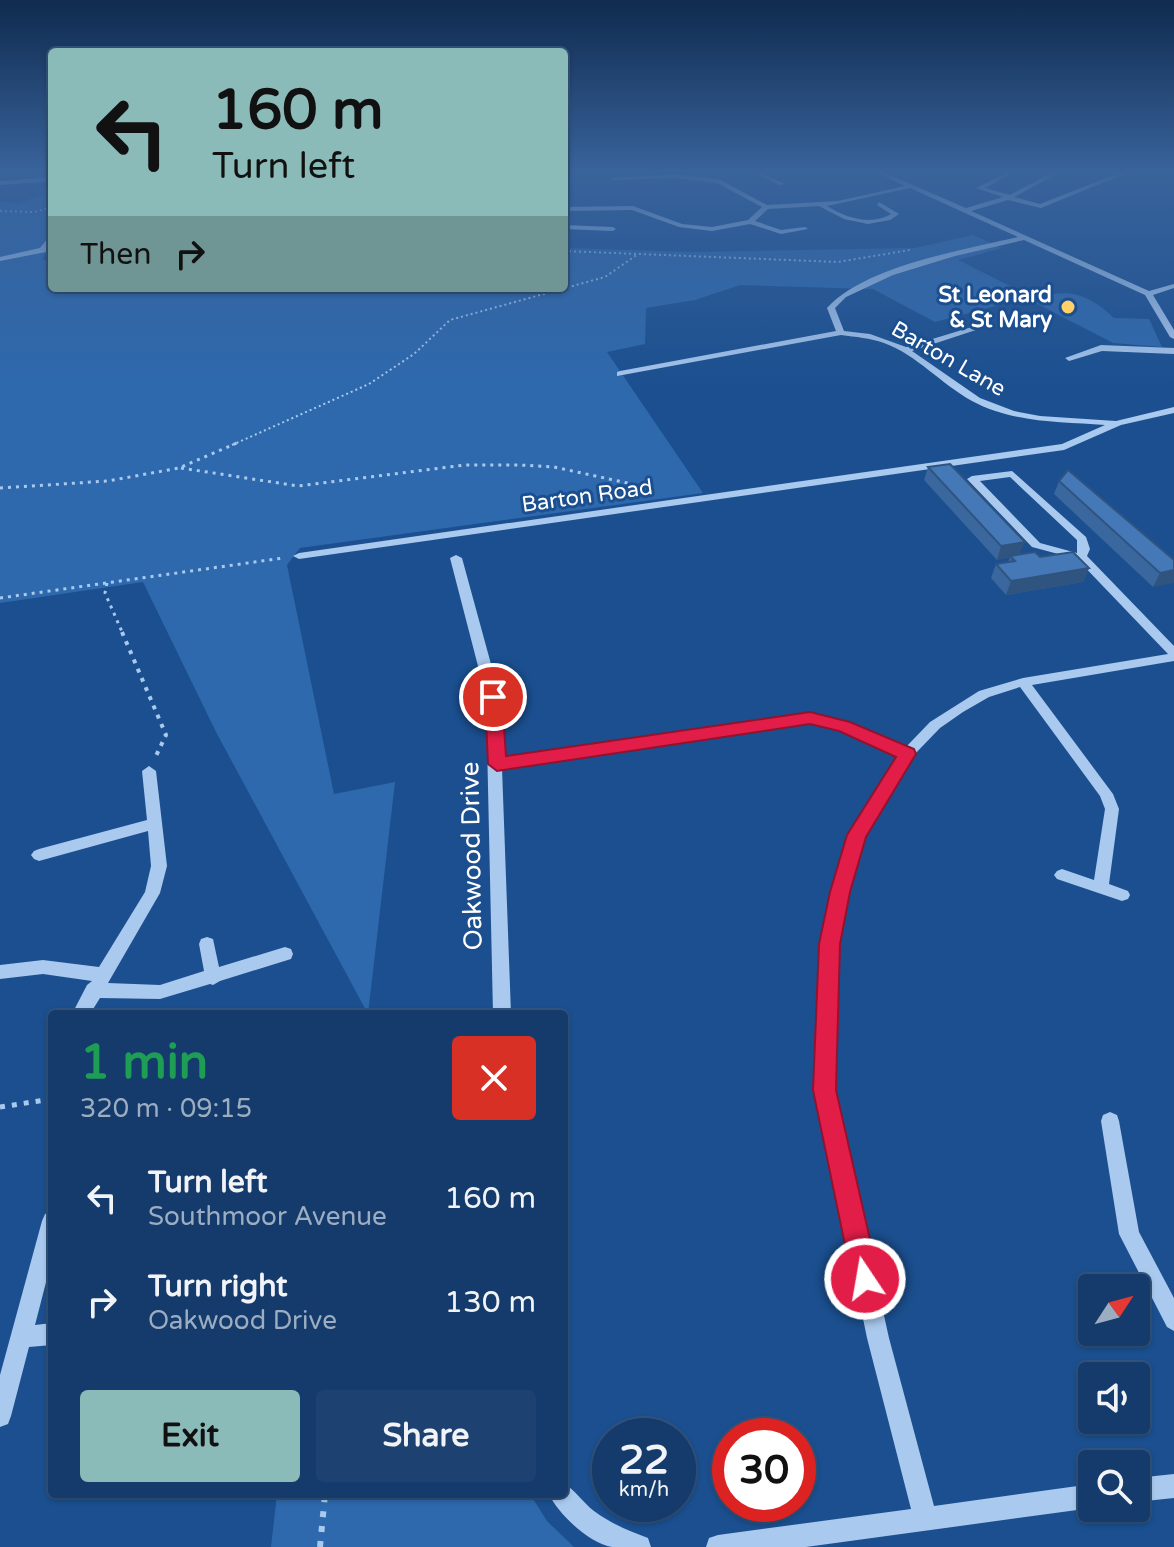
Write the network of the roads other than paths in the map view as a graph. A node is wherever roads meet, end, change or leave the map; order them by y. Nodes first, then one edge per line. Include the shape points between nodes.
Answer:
1 (46, 244) edge
2 (998, 244) edge
3 (1042, 244) edge
4 (0, 259) edge
5 (1174, 286) edge
6 (1148, 294) junction
7 (982, 325) dead end
8 (841, 333) junction
9 (1174, 337) edge
10 (906, 350) junction
11 (1174, 351) edge
12 (1069, 358) dead end
13 (620, 374) dead end
14 (1174, 410) edge
15 (1118, 423) junction
16 (1051, 552) junction
17 (299, 556) road end
18 (1081, 557) junction
19 (456, 558) dead end
20 (1039, 558) edge
21 (1174, 655) edge
22 (1023, 682) junction
23 (907, 754) junction
24 (497, 764) junction
25 (149, 771) road end
26 (154, 824) junction
27 (39, 855) dead end
28 (1062, 875) dead end
29 (1101, 888) junction
30 (1122, 895) dead end
31 (207, 944) dead end
32 (285, 954) dead end
33 (0, 972) edge
34 (213, 978) junction
35 (97, 983) junction
36 (83, 1010) edge
37 (502, 1010) edge
38 (1110, 1121) dead end
39 (48, 1236) edge
40 (1174, 1320) edge
41 (48, 1334) edge
42 (21, 1337) junction
43 (0, 1416) edge
44 (1174, 1486) edge
45 (1150, 1489) edge
46 (564, 1498) edge
47 (1078, 1498) edge
48 (925, 1516) junction
49 (639, 1547) edge
50 (718, 1547) edge

1 - 4 street via 43,250
2 - 8 street via 921,263 835,301 831,308
3 - 6 street
5 - 6 street
6 - 9 street
7 - 10 street
8 - 10 street, Barton Lane via 877,337
8 - 13 street, Barton Lane
10 - 15 street, Barton Lane via 970,396 1000,410
11 - 12 street via 1101,348
14 - 15 street, Barton Road
15 - 17 street, Barton Road via 1064,447
16 - 18 street
16 - 18 street via 1036,545 972,479 1012,474 1082,539
16 - 20 street
18 - 21 street
19 - 24 street, Oakwood Drive via 493,697
21 - 22 street
22 - 23 street via 958,709
22 - 29 street via 1112,809
23 - 24 street via 810,718
23 - 48 street via 857,835 840,892 830,944 825,1090 878,1338
24 - 37 street, Oakwood Drive
25 - 26 street
26 - 27 street
26 - 35 street via 159,866 152,893
28 - 29 street
29 - 30 street
31 - 34 street
32 - 34 street
33 - 35 street via 43,967
34 - 35 street via 160,992
35 - 36 street
38 - 40 street via 1129,1234
39 - 42 street
41 - 42 street
42 - 43 street
44 - 45 street
46 - 49 street via 607,1535
47 - 48 street
48 - 50 street

